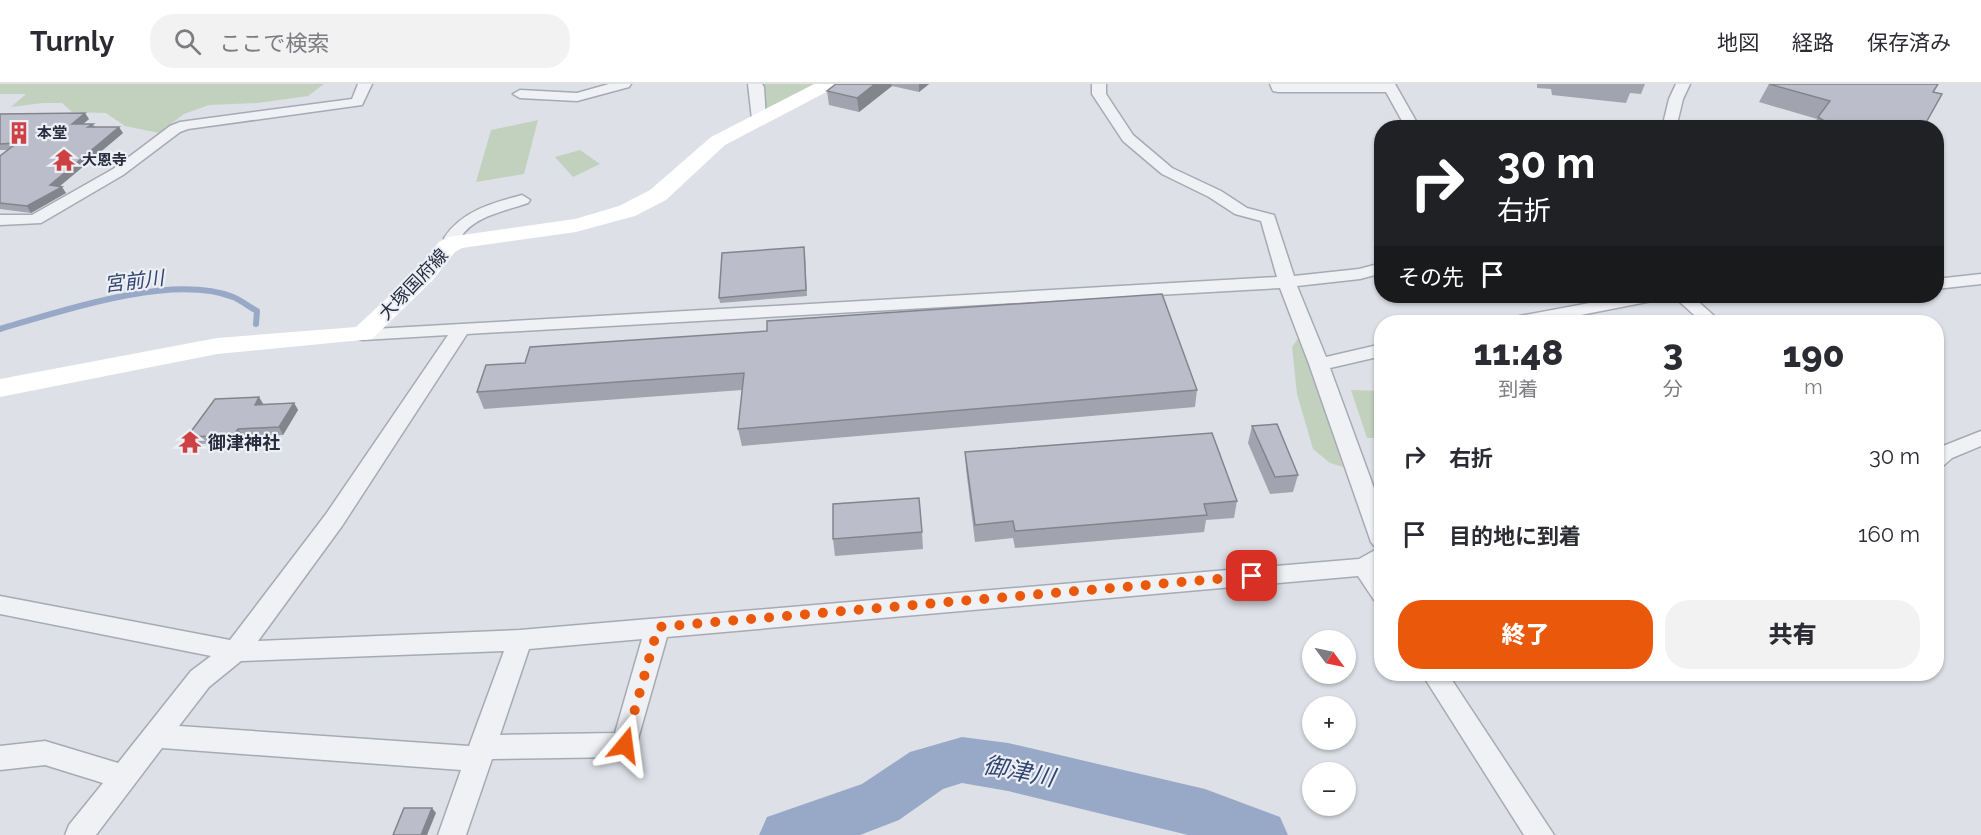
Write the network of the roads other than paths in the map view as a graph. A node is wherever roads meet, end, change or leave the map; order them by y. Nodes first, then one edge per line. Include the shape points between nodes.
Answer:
1 (365, 84) edge
2 (624, 84) edge
3 (755, 84) edge
4 (828, 84) edge
5 (1099, 84) edge
6 (1277, 84) edge
7 (1683, 84) edge
8 (1390, 86) edge
9 (520, 93) dead end
10 (759, 119) junction
11 (1409, 120) edge
12 (1672, 120) edge
13 (522, 200) dead end
14 (0, 220) edge
15 (456, 242) junction
16 (1374, 270) edge
17 (1981, 279) edge
18 (1287, 282) junction
19 (1944, 283) edge
20 (1616, 303) edge
21 (1690, 303) edge
22 (1556, 315) edge
23 (1704, 315) edge
24 (462, 328) junction
25 (363, 334) junction
26 (1374, 352) edge
27 (1319, 364) junction
28 (0, 388) edge
29 (1981, 438) edge
30 (1944, 454) edge
31 (1374, 519) edge
32 (1373, 561) edge
33 (0, 605) edge
34 (658, 627) junction
35 (520, 639) junction
36 (236, 651) junction
37 (1439, 681) edge
38 (156, 736) junction
39 (480, 753) junction
40 (0, 758) edge
41 (123, 777) junction
42 (79, 835) edge
43 (452, 835) edge
44 (1540, 835) edge

1 - 14 street via 357,102 185,125 118,172 35,220
2 - 9 street via 577,97
3 - 10 street
4 - 10 main road, 大塚国府線
5 - 18 street via 1099,93 1128,138 1167,171 1241,211 1268,218
6 - 8 street via 1278,88
7 - 12 street
8 - 11 street
10 - 15 main road, 大塚国府線 via 718,141 658,195 627,211 576,225
13 - 15 street via 461,226 452,238
15 - 25 main road, 大塚国府線
16 - 18 street
17 - 19 street
18 - 24 street
18 - 27 street
20 - 22 street
21 - 23 street
24 - 25 street
24 - 36 street via 334,520
25 - 28 main road, 大塚国府線 via 217,346
26 - 27 street
27 - 31 street
29 - 30 street
32 - 34 street
33 - 36 street
34 - 35 street
34 - 39 street via 625,745
35 - 36 street
35 - 39 street
36 - 38 street via 200,679
37 - 44 street
38 - 39 street
38 - 41 street
39 - 43 street
40 - 41 street via 45,753
41 - 42 street

